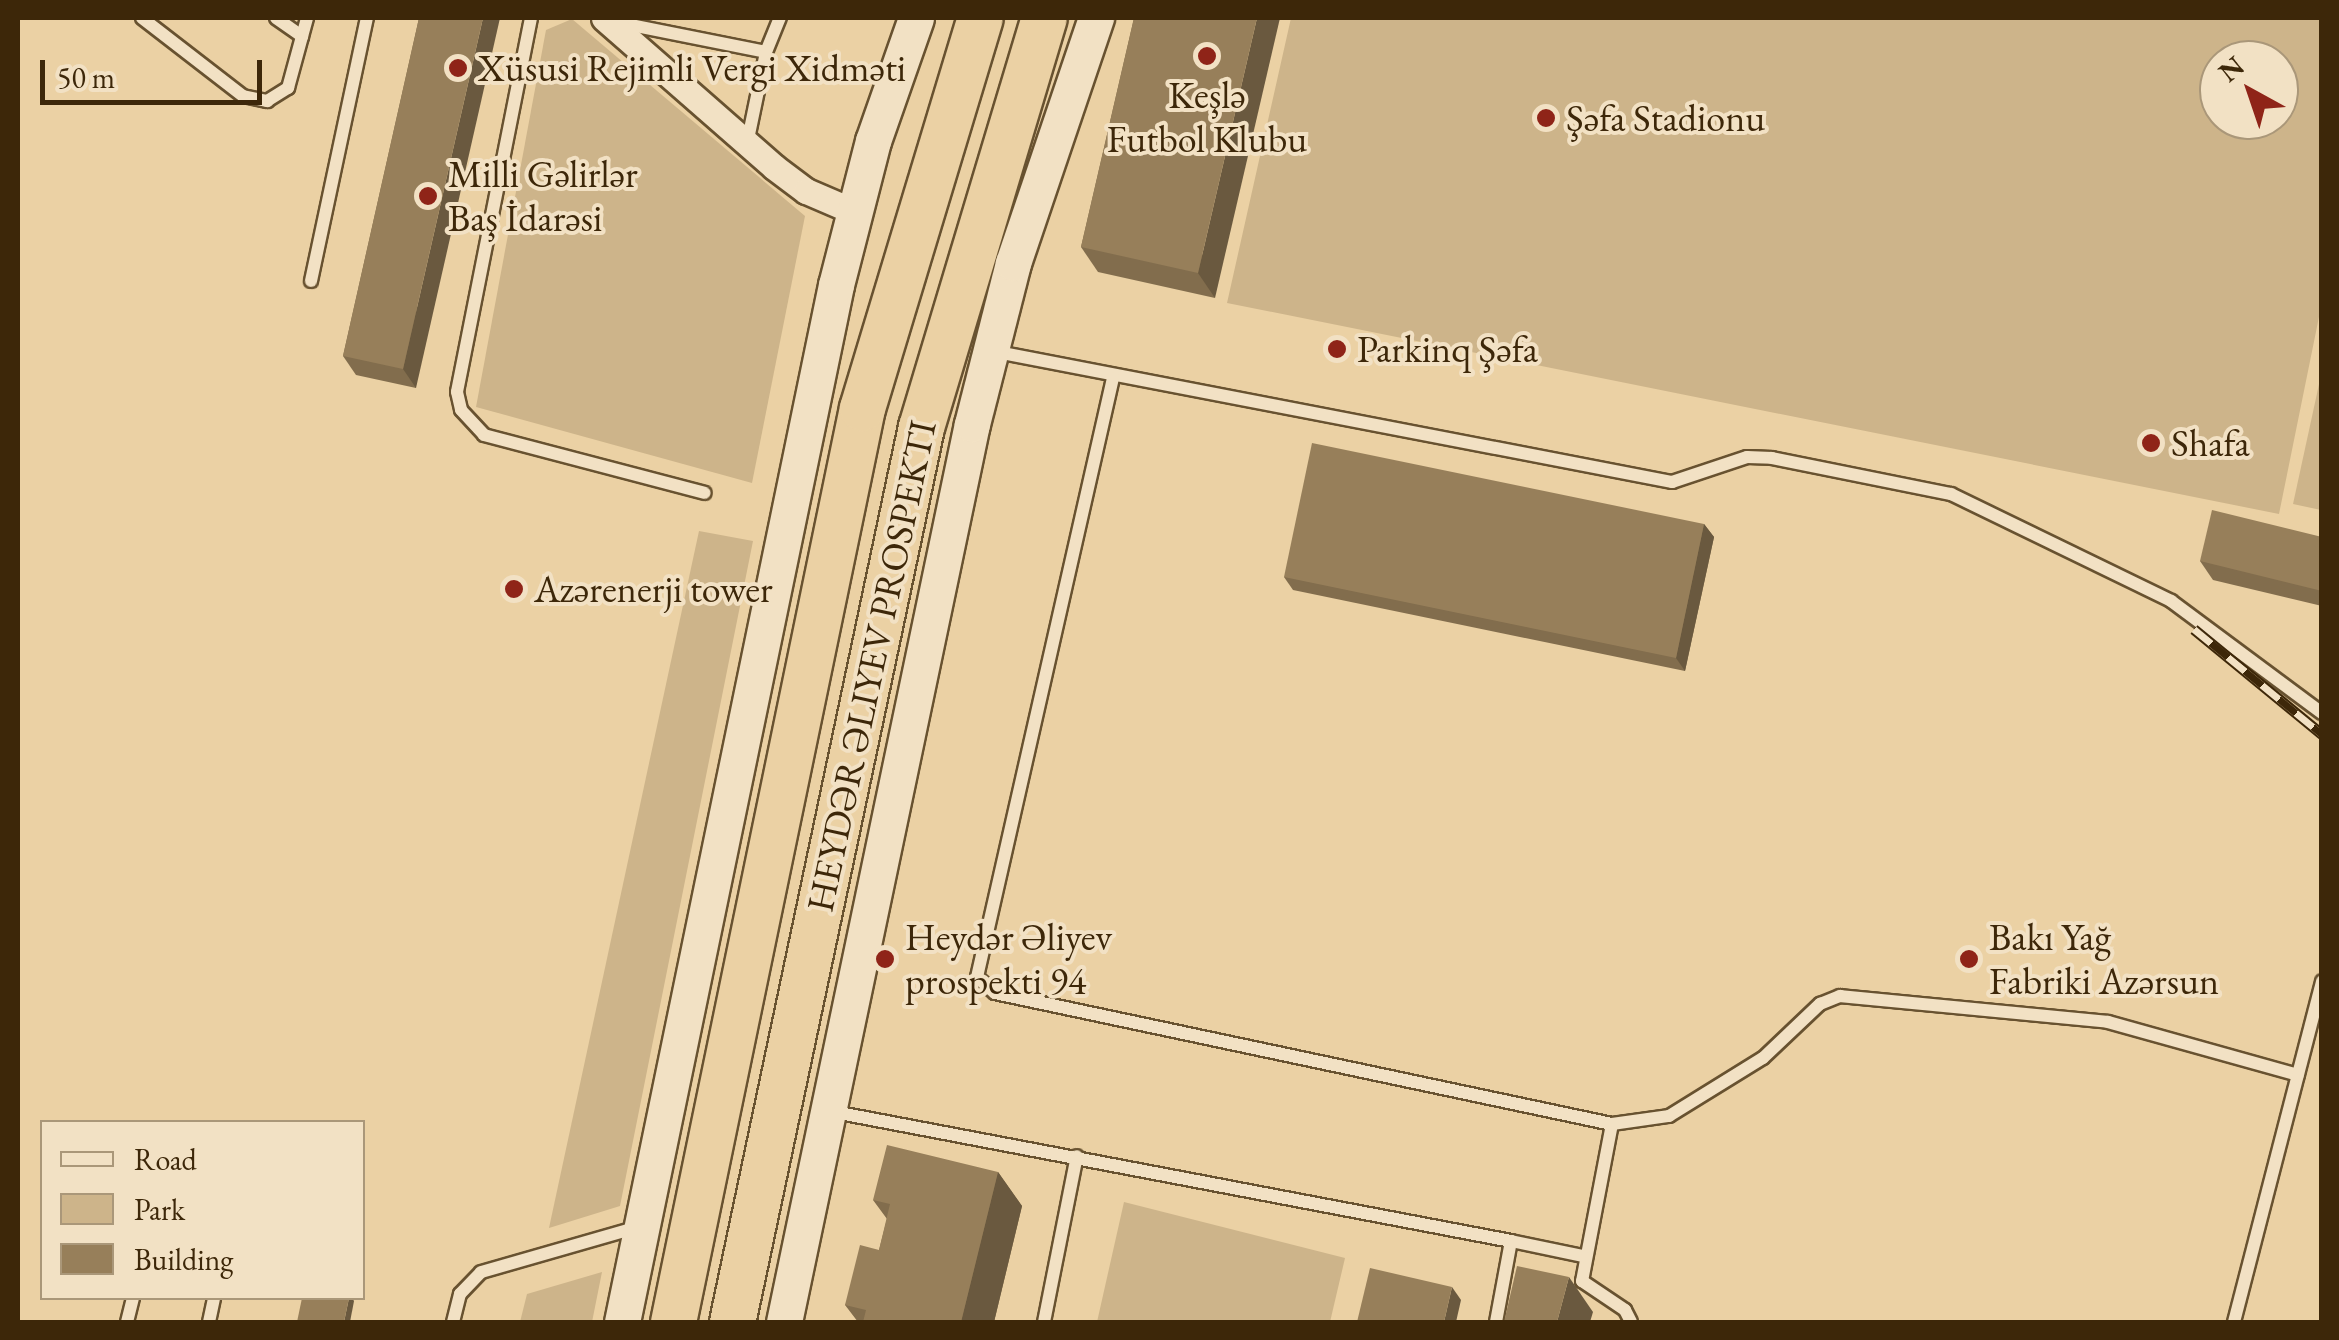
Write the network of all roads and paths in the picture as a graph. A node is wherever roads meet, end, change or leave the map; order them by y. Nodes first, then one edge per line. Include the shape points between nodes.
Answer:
1 (142, 18) edge
2 (276, 18) edge
3 (307, 18) edge
4 (367, 18) edge
5 (531, 18) edge
6 (780, 18) edge
7 (908, 18) edge
8 (916, 18) edge
9 (980, 18) edge
10 (1044, 18) edge
11 (1096, 18) edge
12 (605, 19) edge
13 (302, 36) junction
14 (766, 52) junction
15 (872, 141) junction
16 (748, 144) junction
17 (854, 211) junction
18 (310, 281) dead end
19 (991, 351) junction
20 (1114, 378) junction
21 (705, 492) dead end
22 (2322, 712) edge
23 (2322, 980) edge
24 (2298, 1074) junction
25 (827, 1110) junction
26 (1612, 1124) junction
27 (1077, 1156) junction
28 (640, 1226) junction
29 (1512, 1241) junction
30 (1584, 1256) junction
31 (453, 1322) edge
32 (622, 1322) edge
33 (673, 1322) edge
34 (732, 1322) edge
35 (784, 1322) edge
36 (1044, 1322) edge
37 (1496, 1322) edge
38 (1631, 1322) edge
39 (2234, 1322) edge

1 - 13 lane via 244,96 268,100 288,88
2 - 13 lane
3 - 13 lane
4 - 18 lane
5 - 21 lane via 457,392 461,410 484,435
6 - 14 lane
7 - 15 main road
8 - 15 main road
9 - 33 highway, HEYDƏR ƏLIYEV PROSPEKTI via 862,408
10 - 34 highway, HEYDƏR ƏLIYEV PROSPEKTI via 921,426
11 - 19 main road via 1013,263
12 - 14 lane
12 - 16 street
14 - 16 lane
15 - 17 main road
16 - 17 street via 806,192
17 - 28 main road
19 - 20 lane
19 - 25 main road
20 - 22 lane via 1672,482 1746,457 1772,458 1951,494 2171,601
20 - 26 lane via 977,977 983,986
23 - 24 lane
24 - 26 lane via 2108,1022 1840,996 1820,1004 1762,1058 1670,1116
24 - 39 lane
25 - 27 lane
25 - 35 main road
26 - 30 lane
27 - 29 lane
27 - 36 lane
28 - 31 lane via 481,1272 460,1294
28 - 32 main road
29 - 30 lane
29 - 37 lane
30 - 38 lane via 1582,1281 1625,1310

